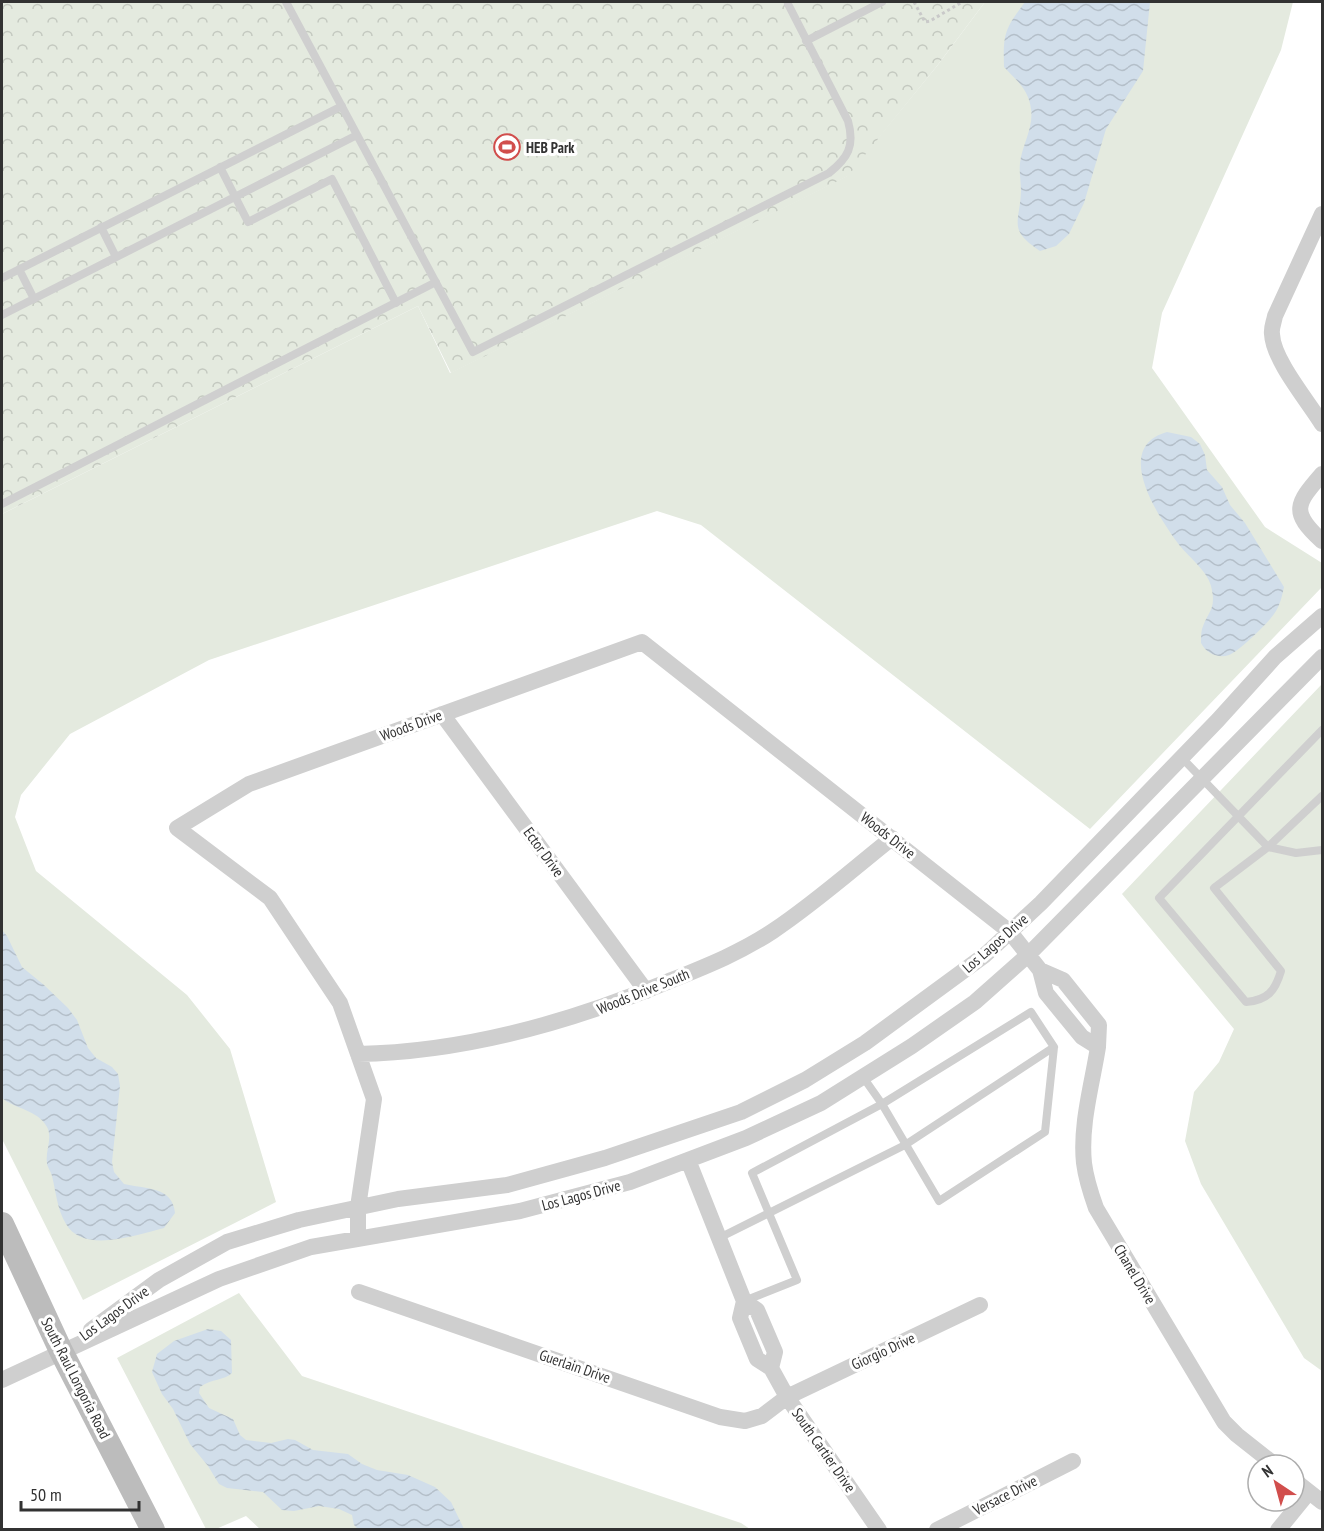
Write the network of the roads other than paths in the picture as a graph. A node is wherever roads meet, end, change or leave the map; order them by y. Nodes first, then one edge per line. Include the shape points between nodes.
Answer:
1 (286, 2) edge
2 (882, 2) edge
3 (788, 4) dead end
4 (806, 40) junction
5 (342, 106) junction
6 (357, 135) junction
7 (220, 167) junction
8 (235, 197) junction
9 (1323, 214) edge
10 (101, 228) junction
11 (116, 257) junction
12 (19, 269) junction
13 (2, 278) edge
14 (436, 282) junction
15 (34, 299) junction
16 (396, 303) junction
17 (2, 315) edge
18 (1323, 423) edge
19 (1323, 474) edge
20 (2, 504) edge
21 (1323, 541) edge
22 (1323, 616) edge
23 (1323, 657) edge
24 (442, 714) junction
25 (1323, 730) edge
26 (1182, 758) junction
27 (1203, 779) junction
28 (1323, 796) edge
29 (1239, 816) junction
30 (892, 838) junction
31 (1268, 847) junction
32 (1323, 850) edge
33 (1010, 932) junction
34 (1028, 955) junction
35 (645, 991) junction
36 (1054, 1047) junction
37 (1098, 1047) joint
38 (358, 1054) junction
39 (863, 1077) junction
40 (882, 1104) junction
41 (905, 1145) junction
42 (688, 1160) junction
43 (358, 1207) junction
44 (768, 1213) junction
45 (2, 1224) edge
46 (358, 1238) junction
47 (719, 1238) junction
48 (359, 1292) dead end
49 (744, 1300) junction
50 (980, 1305) dead end
51 (766, 1331) junction
52 (749, 1340) junction
53 (61, 1352) junction
54 (771, 1368) junction
55 (2, 1380) edge
56 (787, 1397) junction
57 (1260, 1453) edge
58 (1072, 1461) dead end
59 (1316, 1497) edge
60 (153, 1530) edge
61 (879, 1530) edge
62 (937, 1530) edge
63 (1278, 1530) edge

1 - 5 lane
2 - 4 lane
3 - 4 lane
4 - 14 lane via 850,132 848,152 829,173 473,352
5 - 6 lane
5 - 7 lane
6 - 8 lane
6 - 14 lane
7 - 8 lane
7 - 10 lane
8 - 11 lane
8 - 16 lane via 248,222 332,178
9 - 18 street via 1271,332 1279,359
10 - 11 lane
10 - 12 lane
11 - 15 lane
12 - 13 lane
12 - 15 lane
14 - 16 lane
15 - 17 lane
16 - 20 lane
19 - 21 street via 1299,507 1309,529
22 - 26 street, Los Lagos Drive via 1275,657
23 - 27 street, Los Lagos Drive
24 - 30 street, Woods Drive via 642,642
24 - 35 street, Ector Drive
24 - 38 street, Woods Drive via 249,784 177,828 270,898 340,1003
25 - 29 lane
26 - 27 lane
26 - 33 street, Los Lagos Drive
27 - 29 lane
27 - 34 street, Los Lagos Drive
28 - 31 lane
29 - 31 lane
29 - 31 lane via 1160,898 1246,1002 1259,1001 1276,987 1281,970 1214,888
30 - 33 street, Woods Drive
30 - 35 street, Woods Drive South via 773,931 722,960
31 - 32 lane via 1296,853
33 - 34 street, Woods Drive
33 - 43 street, Los Lagos Drive via 985,955 865,1043 805,1080 741,1112 605,1158 507,1185
34 - 37 street, Woods Drive via 1040,970 1046,993 1082,1037
34 - 39 street, Los Lagos Drive via 975,1002
35 - 38 street, Woods Drive South via 588,1013 492,1039 400,1054
36 - 40 lane via 1031,1012
36 - 41 lane
36 - 41 lane via 1045,1131 1035,1138 939,1201
37 - 57 street, Chanel Drive via 1083,1148 1096,1208 1224,1422
38 - 43 street, Woods Drive via 374,1099
39 - 40 lane
39 - 42 street, Los Lagos Drive via 821,1103
40 - 41 lane
40 - 44 lane via 752,1173
41 - 44 lane
42 - 46 street, Los Lagos Drive via 630,1182 520,1211
42 - 47 street, South Cartier Drive
43 - 46 street, Woods Drive
43 - 53 street, Los Lagos Drive via 227,1242 159,1280
44 - 47 lane
44 - 49 lane via 797,1280
45 - 53 main road, South Raul Longoria Road
46 - 53 street, Los Lagos Drive via 311,1247 219,1279
47 - 49 street, South Cartier Drive
48 - 56 street, Guerlain Drive via 720,1417 745,1421 762,1416
49 - 51 street, South Cartier Drive via 757,1310
49 - 52 street, South Cartier Drive via 740,1318
50 - 56 street, Giorgio Drive
51 - 52 street
51 - 54 street, South Cartier Drive via 775,1352
52 - 54 street, South Cartier Drive via 757,1359
53 - 55 street
53 - 60 main road, South Raul Longoria Road
54 - 56 street, South Cartier Drive
56 - 61 street, South Cartier Drive
58 - 62 street, Versace Drive
59 - 63 street

